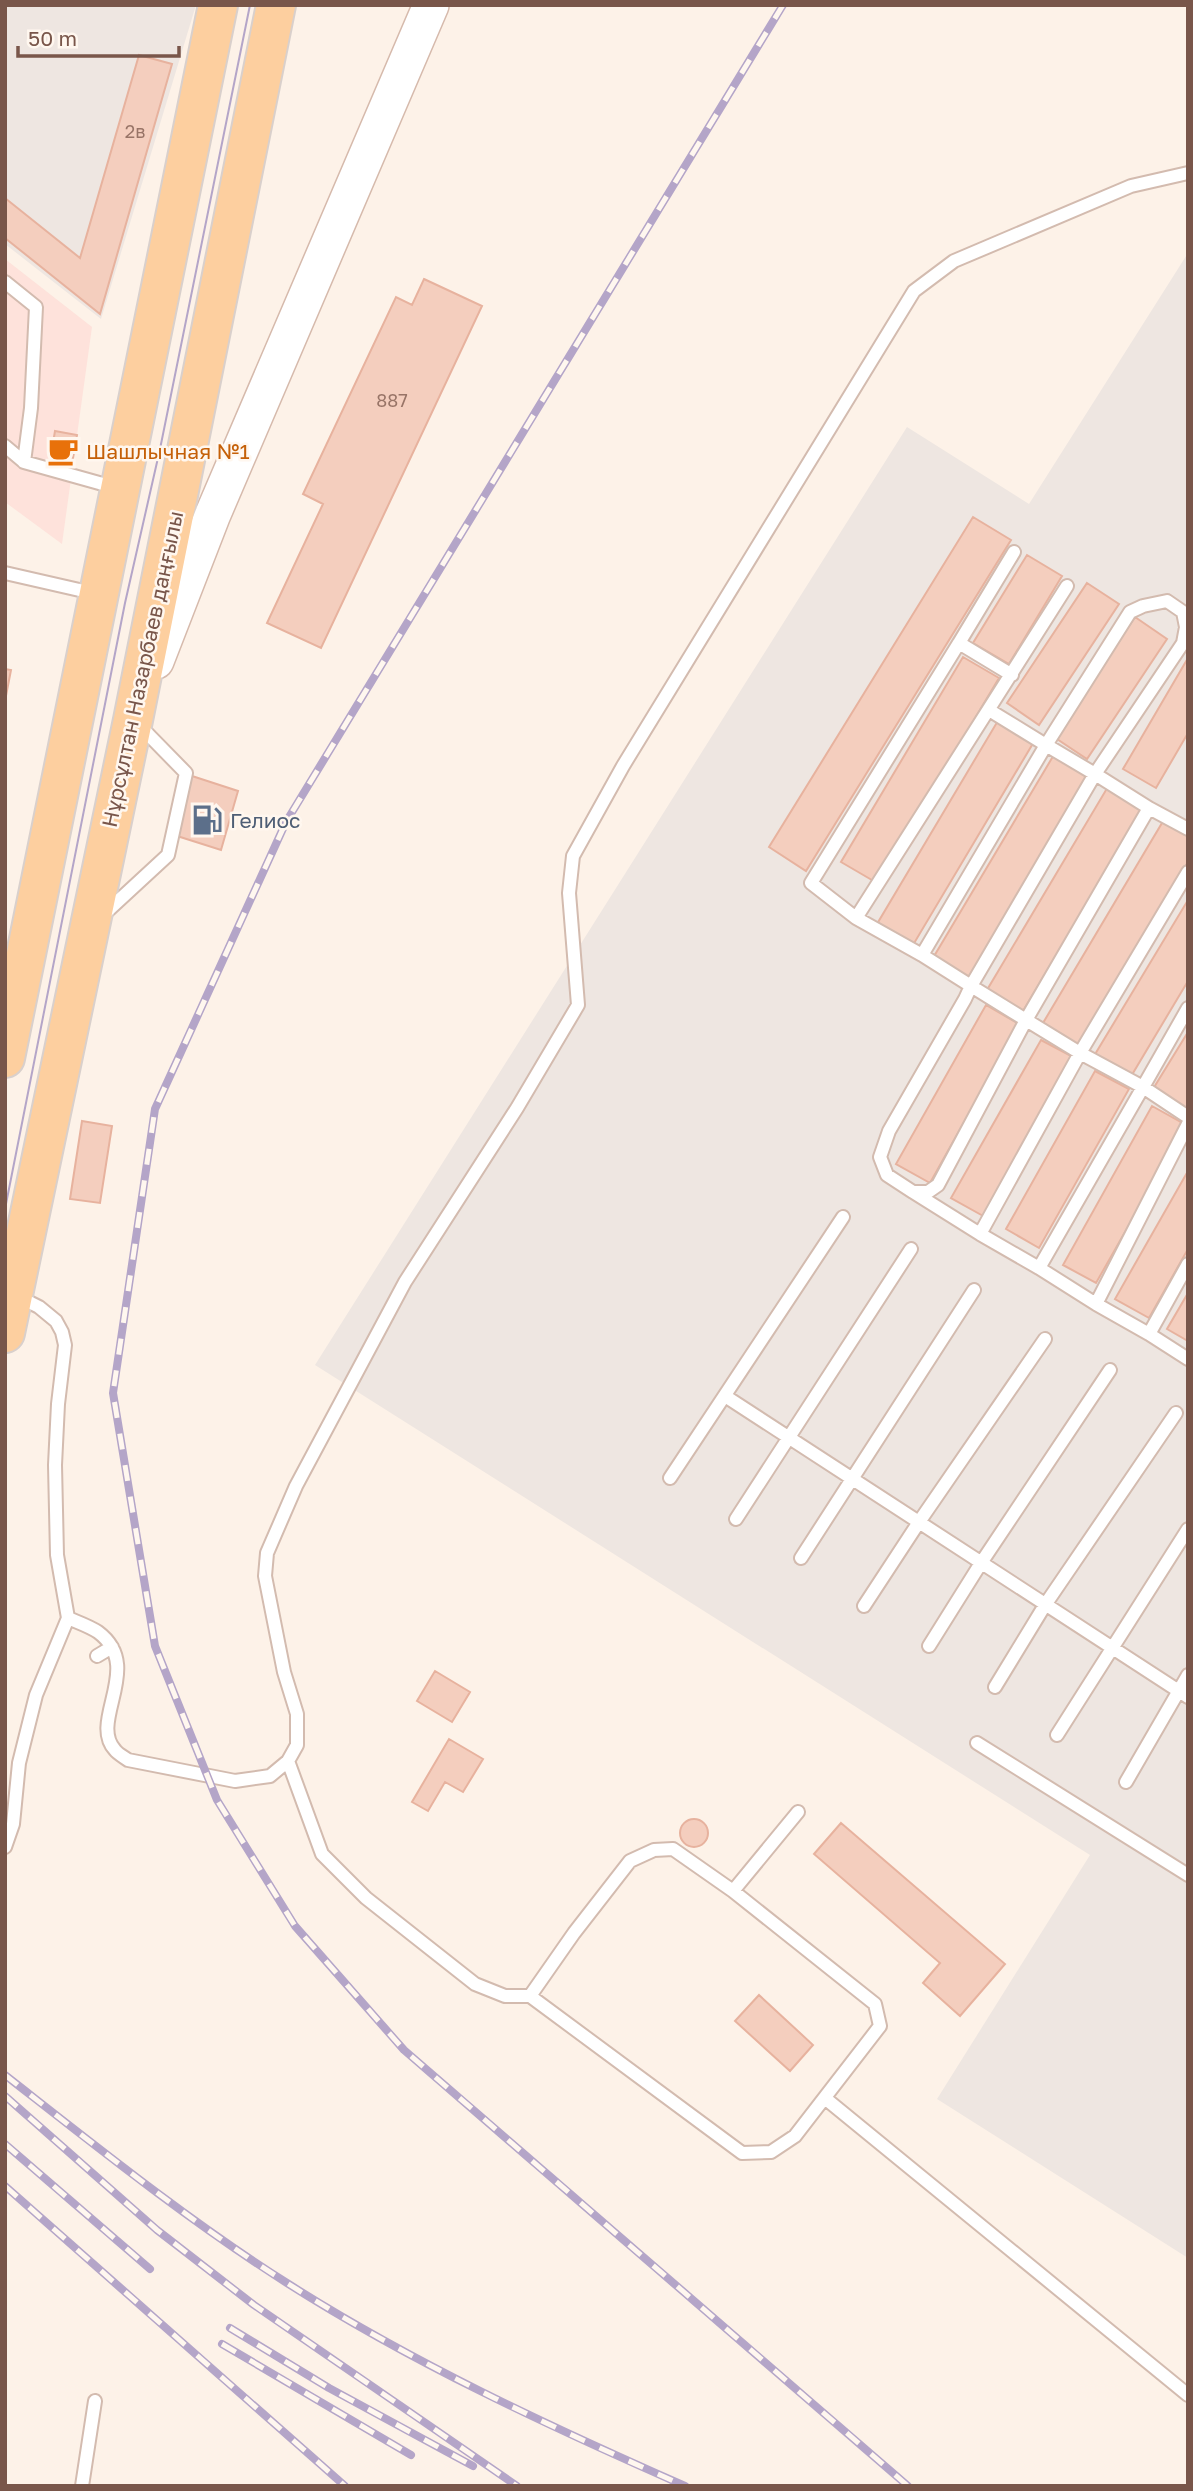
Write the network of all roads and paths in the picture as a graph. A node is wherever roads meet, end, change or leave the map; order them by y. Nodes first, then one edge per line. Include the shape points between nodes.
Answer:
1 (218, 5) edge
2 (276, 5) edge
3 (431, 5) edge
4 (1188, 173) edge
5 (5, 282) edge
6 (5, 446) edge
7 (24, 462) junction
8 (121, 489) junction
9 (1014, 552) dead end
10 (5, 573) edge
11 (1067, 586) dead end
12 (100, 594) junction
13 (959, 643) junction
14 (1012, 675) junction
15 (989, 710) junction
16 (133, 720) junction
17 (1046, 745) junction
18 (1095, 774) junction
19 (1149, 808) junction
20 (1188, 829) edge
21 (1188, 872) edge
22 (856, 918) junction
23 (88, 929) junction
24 (922, 955) junction
25 (971, 986) junction
26 (1188, 1008) edge
27 (1026, 1020) junction
28 (1080, 1053) junction
29 (5, 1058) edge
30 (1143, 1087) junction
31 (1188, 1117) edge
32 (1188, 1125) edge
33 (913, 1192) junction
34 (843, 1217) dead end
35 (980, 1234) junction
36 (911, 1249) dead end
37 (1188, 1264) edge
38 (1039, 1268) junction
39 (974, 1290) dead end
40 (14, 1294) junction
41 (1096, 1304) junction
42 (5, 1333) edge
43 (1149, 1334) junction
44 (1045, 1339) dead end
45 (1188, 1359) edge
46 (1110, 1370) dead end
47 (725, 1396) junction
48 (1176, 1413) dead end
49 (787, 1437) junction
50 (670, 1478) dead end
51 (852, 1479) junction
52 (736, 1519) dead end
53 (919, 1522) junction
54 (1188, 1529) edge
55 (801, 1558) dead end
56 (981, 1563) junction
57 (1045, 1605) junction
58 (864, 1606) dead end
59 (68, 1618) junction
60 (929, 1646) dead end
61 (112, 1647) junction
62 (1112, 1648) junction
63 (97, 1656) dead end
64 (1188, 1675) edge
65 (995, 1687) dead end
66 (1183, 1694) edge
67 (1056, 1735) dead end
68 (977, 1743) dead end
69 (288, 1761) junction
70 (1126, 1782) dead end
71 (798, 1812) dead end
72 (5, 1847) edge
73 (1188, 1875) edge
74 (733, 1891) junction
75 (530, 1996) junction
76 (826, 2099) junction
77 (1188, 2395) edge
78 (95, 2401) dead end
79 (82, 2486) edge

1 - 8 main road
2 - 16 main road, Нұрсұлтан Назарбаев даңғылы
3 - 16 main road via 213,514
4 - 69 lane via 1132,186 954,261 914,292 623,766 573,856 569,893 578,1005 405,1282 296,1486 267,1553 265,1576 297,1714 297,1745
5 - 7 lane via 36,307
6 - 7 lane
7 - 8 lane
8 - 12 main road
9 - 13 lane
10 - 12 lane
11 - 14 lane
12 - 29 main road
13 - 14 lane
13 - 22 lane via 811,883
14 - 15 lane
15 - 17 lane
15 - 22 lane
16 - 23 main road, Нұрсұлтан Назарбаев даңғылы
16 - 23 lane via 186,773 168,855
17 - 18 lane
17 - 18 lane via 1130,612 1167,601 1183,612 1183,643
17 - 24 lane
18 - 19 lane
18 - 25 lane
19 - 20 lane
19 - 27 lane
21 - 28 lane
22 - 24 lane
23 - 40 main road, Нұрсұлтан Назарбаев даңғылы
24 - 25 lane
25 - 27 lane
25 - 33 lane via 888,1130 880,1157 887,1175
26 - 30 lane
27 - 28 lane
27 - 33 lane via 938,1185 928,1192
28 - 30 lane
28 - 35 lane
30 - 31 lane
30 - 38 lane
32 - 41 lane
33 - 35 lane
34 - 47 lane
35 - 38 lane
36 - 49 lane
37 - 43 lane
38 - 41 lane
39 - 51 lane
40 - 42 main road, Нұрсұлтан Назарбаев даңғылы
40 - 59 lane via 56,1321 65,1345 55,1465 57,1555
41 - 43 lane
43 - 45 lane
44 - 53 lane
46 - 56 lane
47 - 49 lane
47 - 50 lane
48 - 57 lane
49 - 51 lane
49 - 52 lane
51 - 53 lane
51 - 55 lane
53 - 56 lane
53 - 58 lane
54 - 62 lane
56 - 57 lane
56 - 60 lane
57 - 62 lane
57 - 65 lane
59 - 61 lane via 97,1632
59 - 72 lane via 36,1695
61 - 63 lane
61 - 69 lane via 119,1668 106,1732 114,1749 128,1760 235,1781 270,1776
62 - 66 lane
62 - 67 lane
64 - 66 lane
66 - 70 lane
68 - 73 lane
69 - 75 lane via 322,1854 366,1898 475,1984 505,1996
71 - 74 lane
74 - 75 lane via 673,1849 654,1850 630,1861
74 - 76 lane via 875,2004 880,2026
75 - 76 lane via 742,2153 771,2152 795,2136
76 - 77 lane
78 - 79 lane

